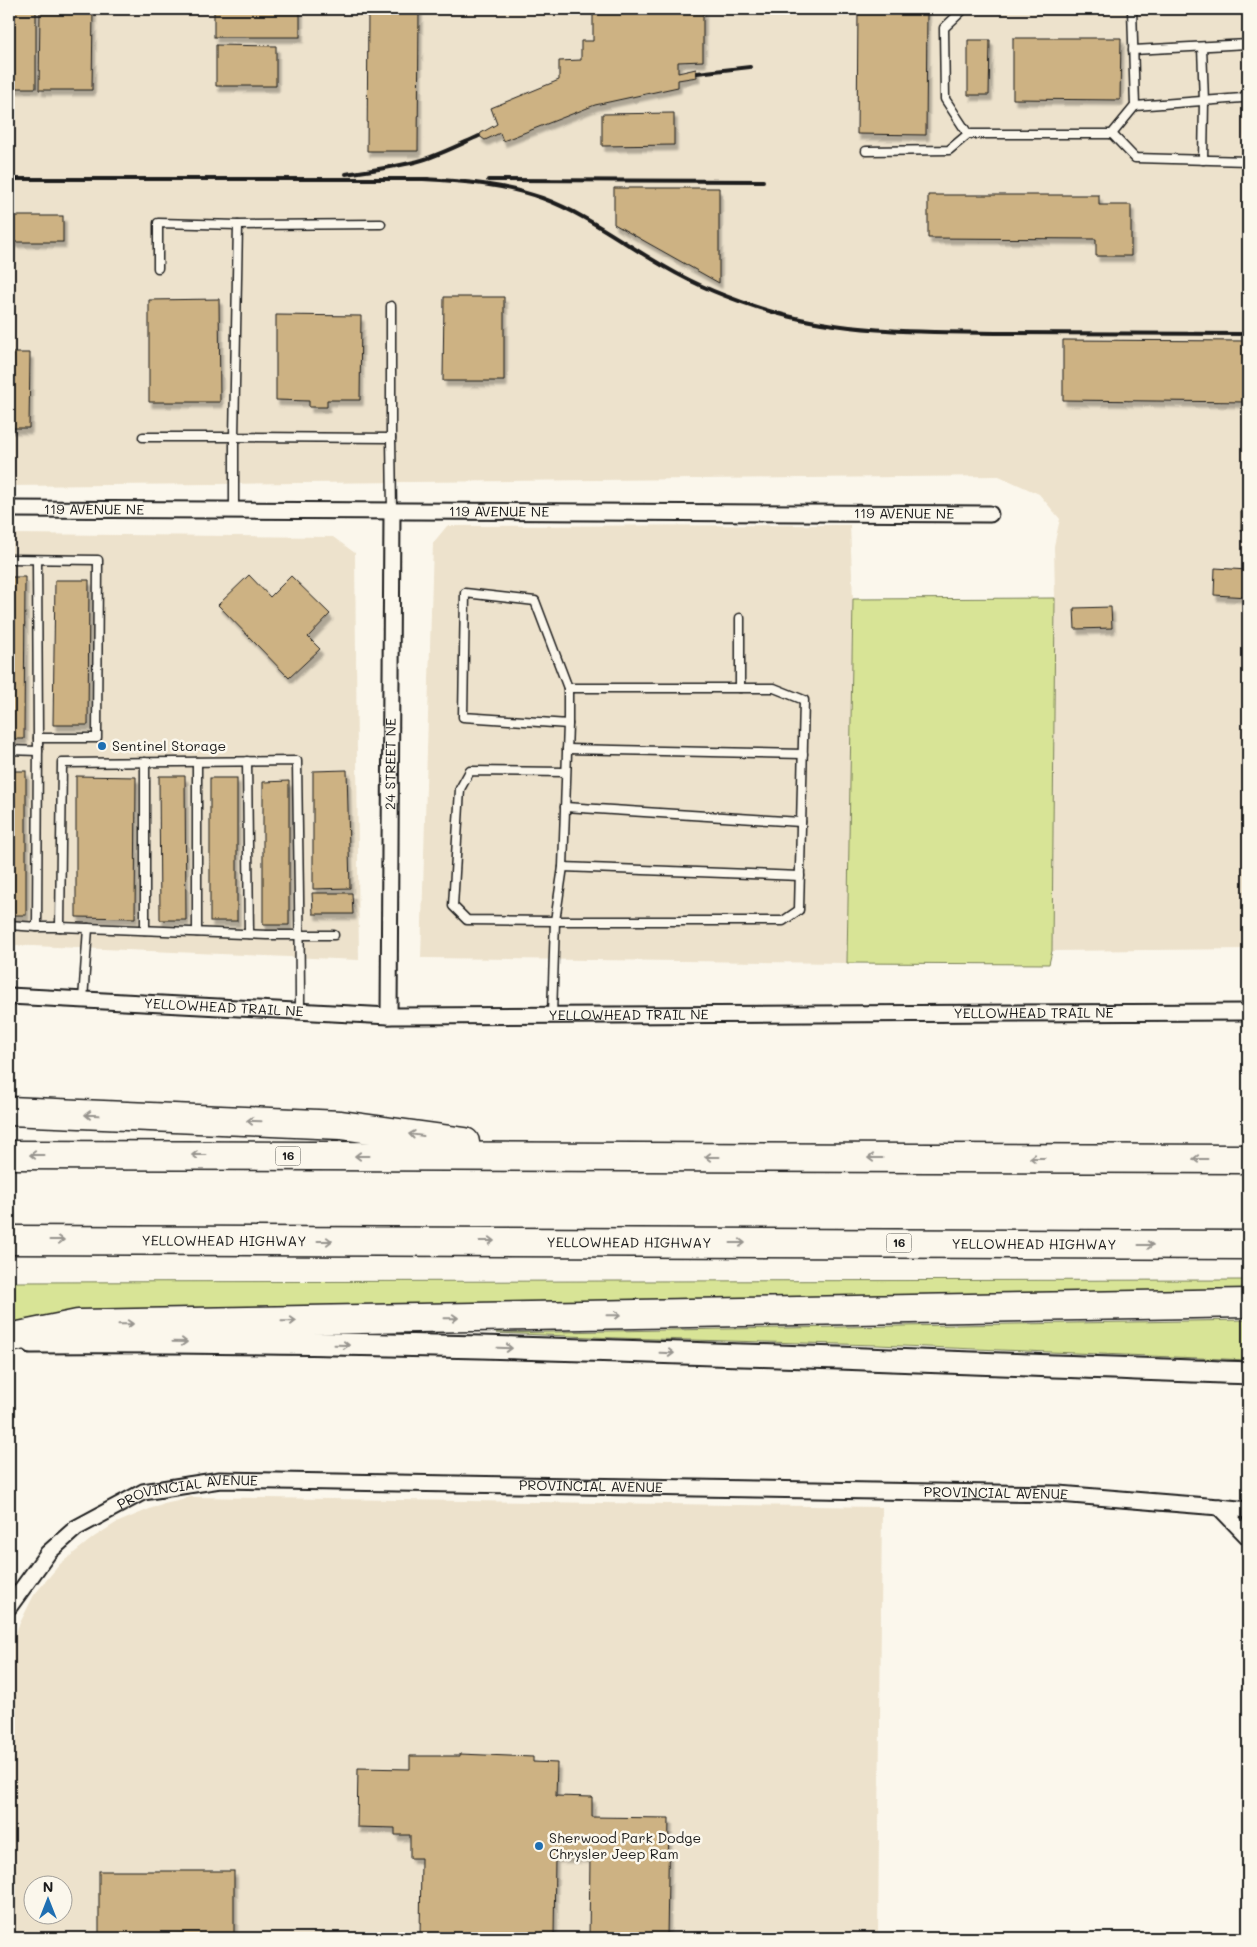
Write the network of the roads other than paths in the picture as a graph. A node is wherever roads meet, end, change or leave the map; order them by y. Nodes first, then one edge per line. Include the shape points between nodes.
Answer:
1 (964, 9) edge
2 (1132, 9) edge
3 (1248, 44) edge
4 (1202, 47) junction
5 (1133, 50) junction
6 (1248, 92) edge
7 (1204, 101) junction
8 (1135, 106) junction
9 (968, 134) junction
10 (1112, 134) junction
11 (866, 150) dead end
12 (1203, 160) junction
13 (1248, 161) edge
14 (381, 224) dead end
15 (238, 225) junction
16 (158, 268) dead end
17 (391, 306) dead end
18 (143, 437) dead end
19 (234, 437) junction
20 (391, 438) junction
21 (9, 509) edge
22 (234, 510) junction
23 (392, 510) junction
24 (990, 514) dead end
25 (9, 559) edge
26 (37, 560) junction
27 (740, 618) dead end
28 (568, 688) junction
29 (740, 688) junction
30 (568, 724) junction
31 (38, 738) junction
32 (567, 749) junction
33 (9, 750) edge
34 (38, 751) junction
35 (803, 754) junction
36 (247, 761) junction
37 (145, 762) junction
38 (197, 762) junction
39 (566, 772) junction
40 (565, 807) junction
41 (801, 822) junction
42 (563, 866) junction
43 (800, 876) junction
44 (555, 921) junction
45 (9, 925) edge
46 (37, 927) junction
47 (60, 927) junction
48 (88, 928) junction
49 (145, 930) junction
50 (197, 932) junction
51 (249, 934) junction
52 (298, 934) junction
53 (334, 935) dead end
54 (9, 996) edge
55 (83, 1000) junction
56 (300, 1012) junction
57 (1248, 1012) edge
58 (552, 1015) junction
59 (389, 1016) junction
60 (9, 1111) edge
61 (9, 1155) edge
62 (568, 1156) junction
63 (1248, 1159) edge
64 (9, 1240) edge
65 (1248, 1245) edge
66 (1248, 1303) edge
67 (9, 1338) edge
68 (9, 1342) edge
69 (1248, 1373) edge
70 (1219, 1508) junction
71 (1248, 1510) edge
72 (1248, 1537) edge
73 (9, 1607) edge

1 - 9 lane via 944,28 944,99
2 - 5 lane
3 - 4 lane
4 - 5 lane
4 - 7 lane
5 - 8 lane
6 - 7 lane via 1242,98
7 - 8 lane
7 - 12 lane
8 - 10 lane
9 - 10 lane
9 - 11 lane via 949,150
10 - 12 lane via 1135,158
12 - 13 lane
14 - 15 lane
15 - 16 lane via 158,223
15 - 19 lane
17 - 20 lane
18 - 19 lane
19 - 20 lane
19 - 22 lane
20 - 23 lane
21 - 22 street, 119 AVENUE NE
22 - 23 street, 119 AVENUE NE
23 - 24 street, 119 AVENUE NE
23 - 59 street, 24 STREET NE
25 - 26 lane
26 - 31 lane
26 - 31 lane via 98,560 97,738
27 - 29 lane
28 - 29 lane
28 - 30 lane
28 - 30 lane via 535,601 465,593 463,717
29 - 35 lane via 774,688 804,700
30 - 32 lane
31 - 34 lane
32 - 35 lane
32 - 39 lane
33 - 34 lane
34 - 46 lane
35 - 41 lane
36 - 38 lane
36 - 51 lane
36 - 52 lane via 298,761
37 - 38 lane
37 - 47 lane via 62,763
37 - 49 lane
38 - 50 lane
39 - 40 lane
39 - 44 lane via 470,771 460,789 453,906 467,920
40 - 41 lane
40 - 42 lane
41 - 43 lane
42 - 43 lane
42 - 44 lane
43 - 44 lane via 799,910 783,922
44 - 58 lane
45 - 46 lane
46 - 47 lane
47 - 48 lane
48 - 49 lane
48 - 55 lane
49 - 50 lane
50 - 51 lane
51 - 52 lane
52 - 53 lane
52 - 56 lane
54 - 55 street, YELLOWHEAD TRAIL NE
55 - 56 street, YELLOWHEAD TRAIL NE
56 - 59 street, YELLOWHEAD TRAIL NE
57 - 58 street, YELLOWHEAD TRAIL NE
58 - 59 street, YELLOWHEAD TRAIL NE
62 -> 60 highway via 341,1125
62 -> 61 highway, 16
63 -> 62 highway, 16
64 -> 65 highway, YELLOWHEAD HIGHWAY / 16
67 -> 66 highway via 78,1324
68 -> 69 main road via 501,1347
70 - 71 street, PROVINCIAL AVENUE
70 - 72 street
70 - 73 street, PROVINCIAL AVENUE via 1059,1494 220,1480 142,1492 76,1528 48,1553

